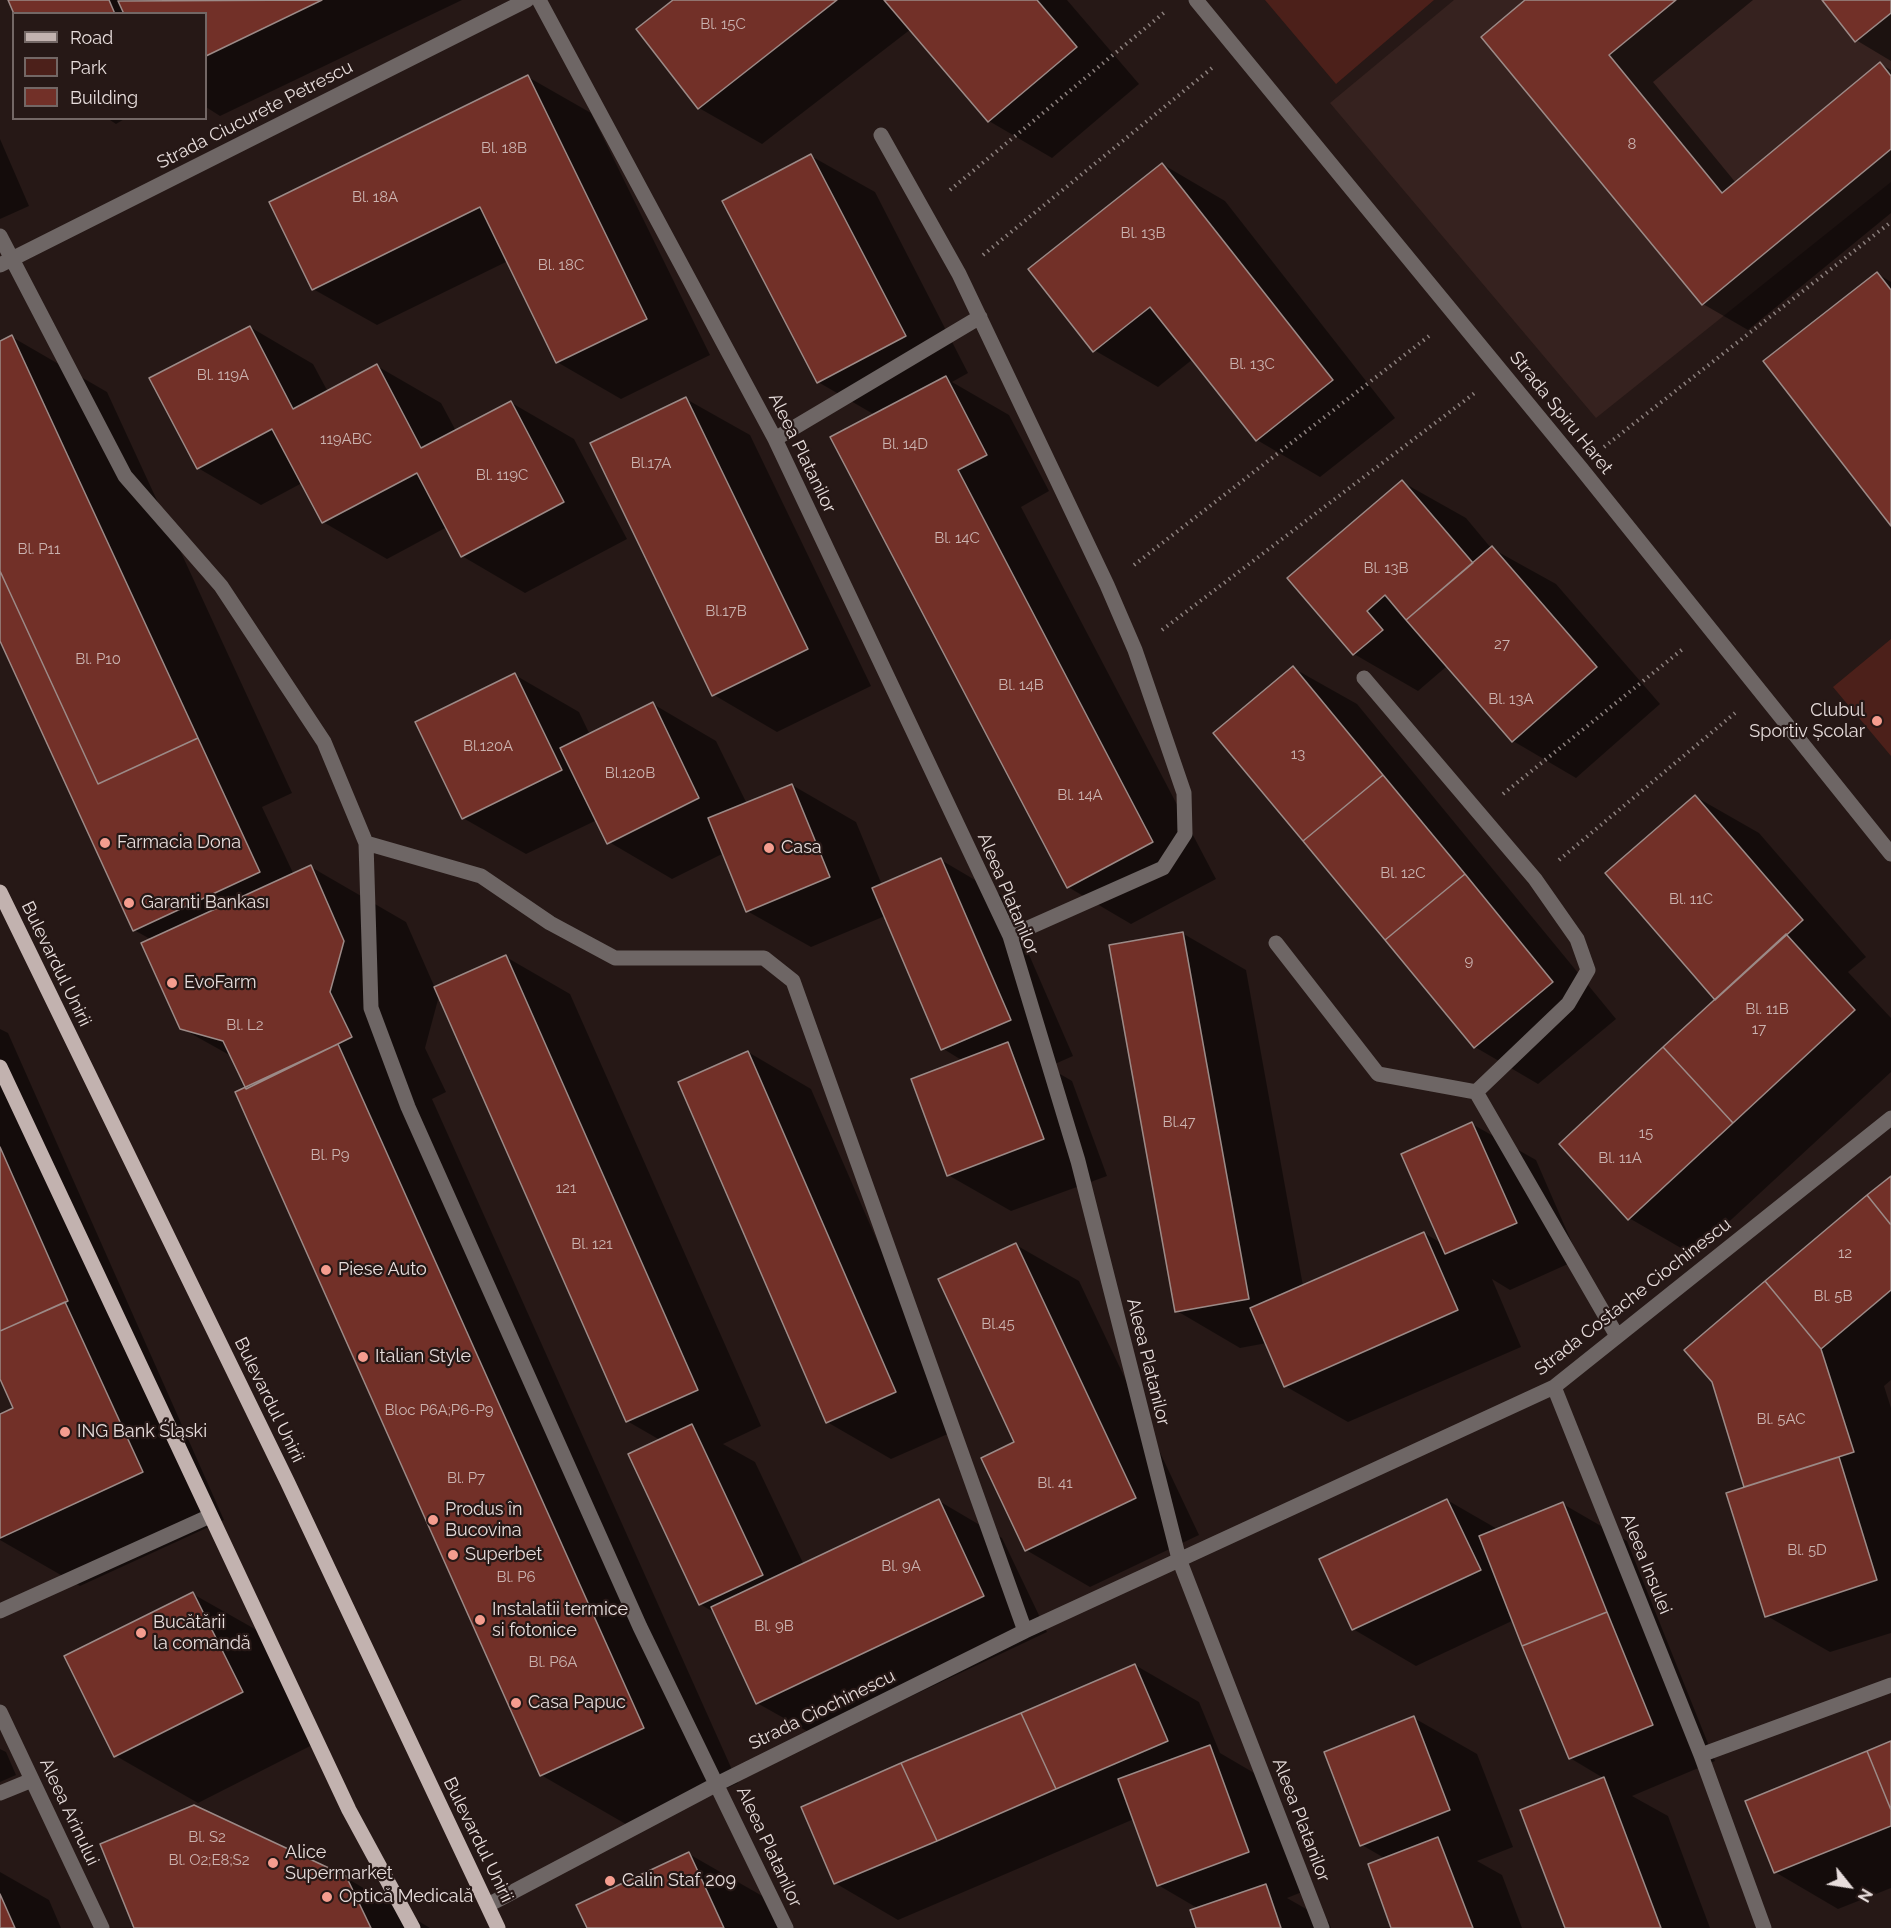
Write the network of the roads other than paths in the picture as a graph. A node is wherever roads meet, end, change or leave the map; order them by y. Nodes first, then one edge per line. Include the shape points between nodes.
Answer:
1 (527, 0) edge
2 (539, 0) edge
3 (1196, 0) edge
4 (881, 135) dead end
5 (0, 236) edge
6 (6, 262) edge
7 (980, 317) junction
8 (775, 439) junction
9 (1364, 678) dead end
10 (366, 843) junction
11 (1891, 854) edge
12 (0, 892) edge
13 (1010, 936) junction
14 (1276, 943) dead end
15 (0, 1067) edge
16 (1476, 1092) junction
17 (1891, 1118) edge
18 (1617, 1335) junction
19 (1554, 1387) junction
20 (210, 1516) junction
21 (1179, 1559) junction
22 (0, 1611) edge
23 (1025, 1631) junction
24 (1891, 1684) edge
25 (0, 1712) edge
26 (1701, 1755) junction
27 (32, 1780) junction
28 (717, 1784) junction
29 (0, 1793) edge
30 (488, 1905) junction
31 (102, 1928) edge
32 (413, 1928) edge
33 (498, 1928) edge
34 (786, 1928) edge
35 (1322, 1928) edge
36 (1764, 1928) edge

1 - 6 street, Strada Ciucurete Petrescu
2 - 8 street, Aleea Platanilor
3 - 11 street, Strada Spiru Haret via 1580,466
4 - 7 street
5 - 6 street
6 - 10 street via 125,476 220,586 324,742
7 - 8 street
7 - 13 street via 1135,650 1184,793 1185,834 1163,868
8 - 13 street, Aleea Platanilor
9 - 16 street via 1535,879 1577,939 1588,970 1568,1004
10 - 23 street via 481,876 550,923 615,958 764,958 793,981
10 - 28 street, Aleea Platanilor via 371,1008 408,1107 635,1616
12 - 30 main road, Bulevardul Unirii
13 - 21 street, Aleea Platanilor via 1078,1161
14 - 16 street via 1378,1074
15 - 20 main road
16 - 18 street
17 - 18 street, Strada Costache Ciochinescu
18 - 19 street, Strada Costache Ciochinescu
19 - 21 street, Strada Costache Ciochinescu
19 - 26 street, Aleea Insulei
20 - 22 street
20 - 32 main road via 349,1810
21 - 23 street, Strada Ciochinescu
21 - 35 street, Aleea Platanilor
23 - 28 street, Strada Ciochinescu
24 - 26 street
25 - 27 street, Aleea Arinului
26 - 36 street, Aleea Insulei
27 - 29 street
27 - 31 street, Aleea Arinului
28 - 30 street, Strada Ciochinescu
28 - 34 street, Aleea Platanilor
30 - 33 main road, Bulevardul Unirii

